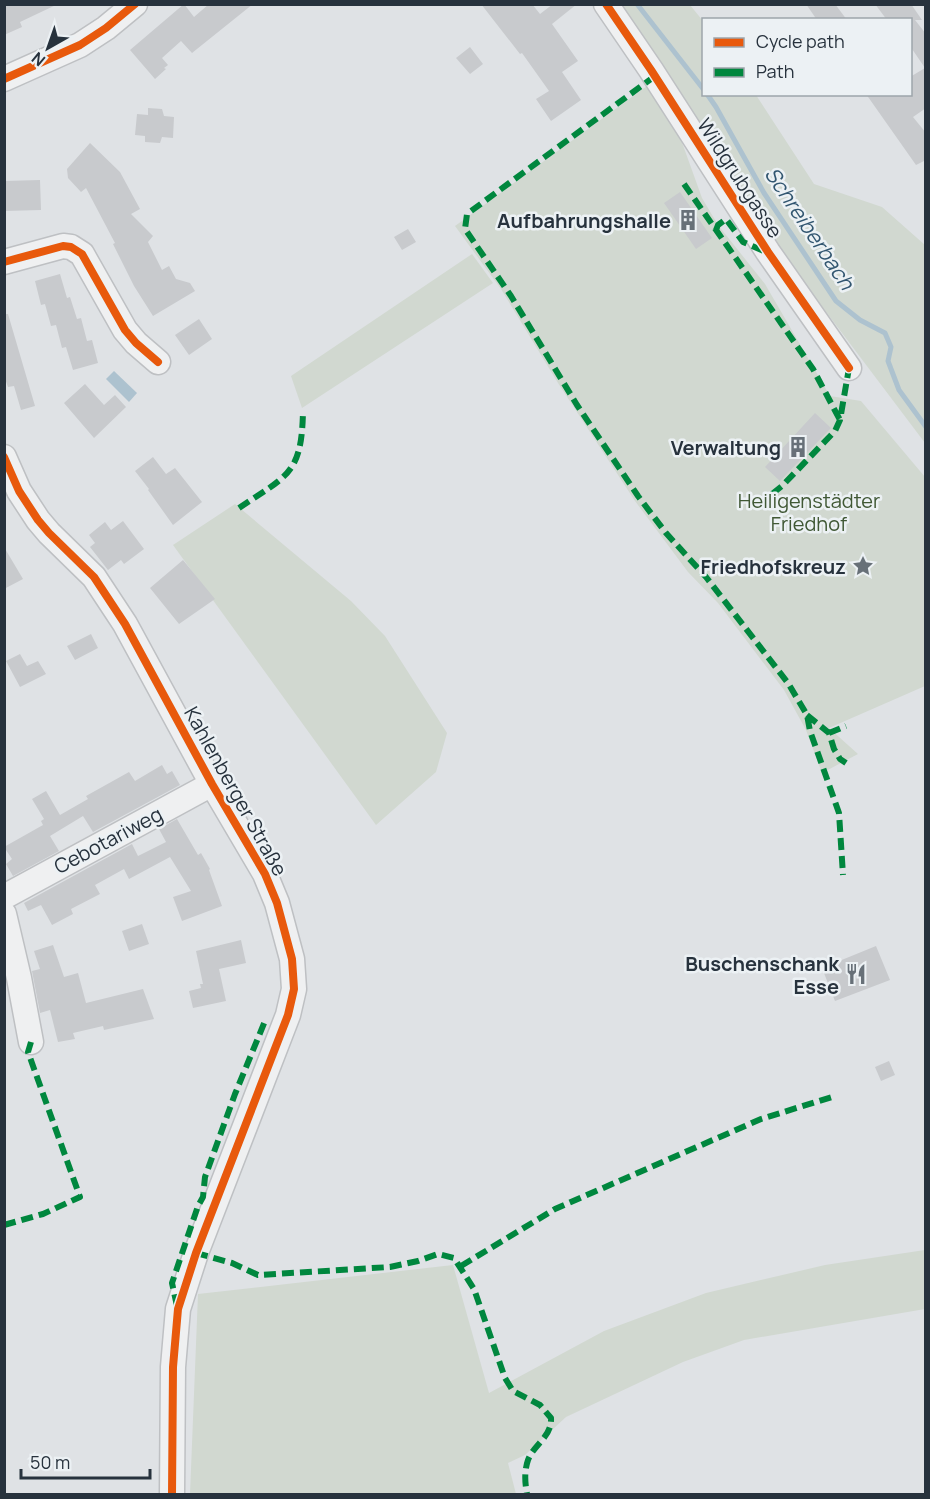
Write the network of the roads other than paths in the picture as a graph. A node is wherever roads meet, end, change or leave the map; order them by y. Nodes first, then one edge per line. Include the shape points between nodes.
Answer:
1 (135, 4) edge
2 (606, 4) edge
3 (4, 79) edge
4 (4, 262) edge
5 (158, 362) dead end
6 (849, 368) dead end
7 (4, 457) edge
8 (212, 784) junction
9 (4, 897) edge
10 (4, 914) edge
11 (31, 1042) dead end
12 (172, 1494) edge

1 - 3 street via 80,45
2 - 6 street, Wildgrubgasse
4 - 5 street via 63,246 78,249 124,330
7 - 8 street, Kahlenberger Straße via 38,520 108,596
8 - 9 street, Cebotariweg
8 - 12 street, Kahlenberger Straße via 265,874 277,903 292,959 294,989 280,1038 196,1252 178,1309 172,1367
10 - 11 street

